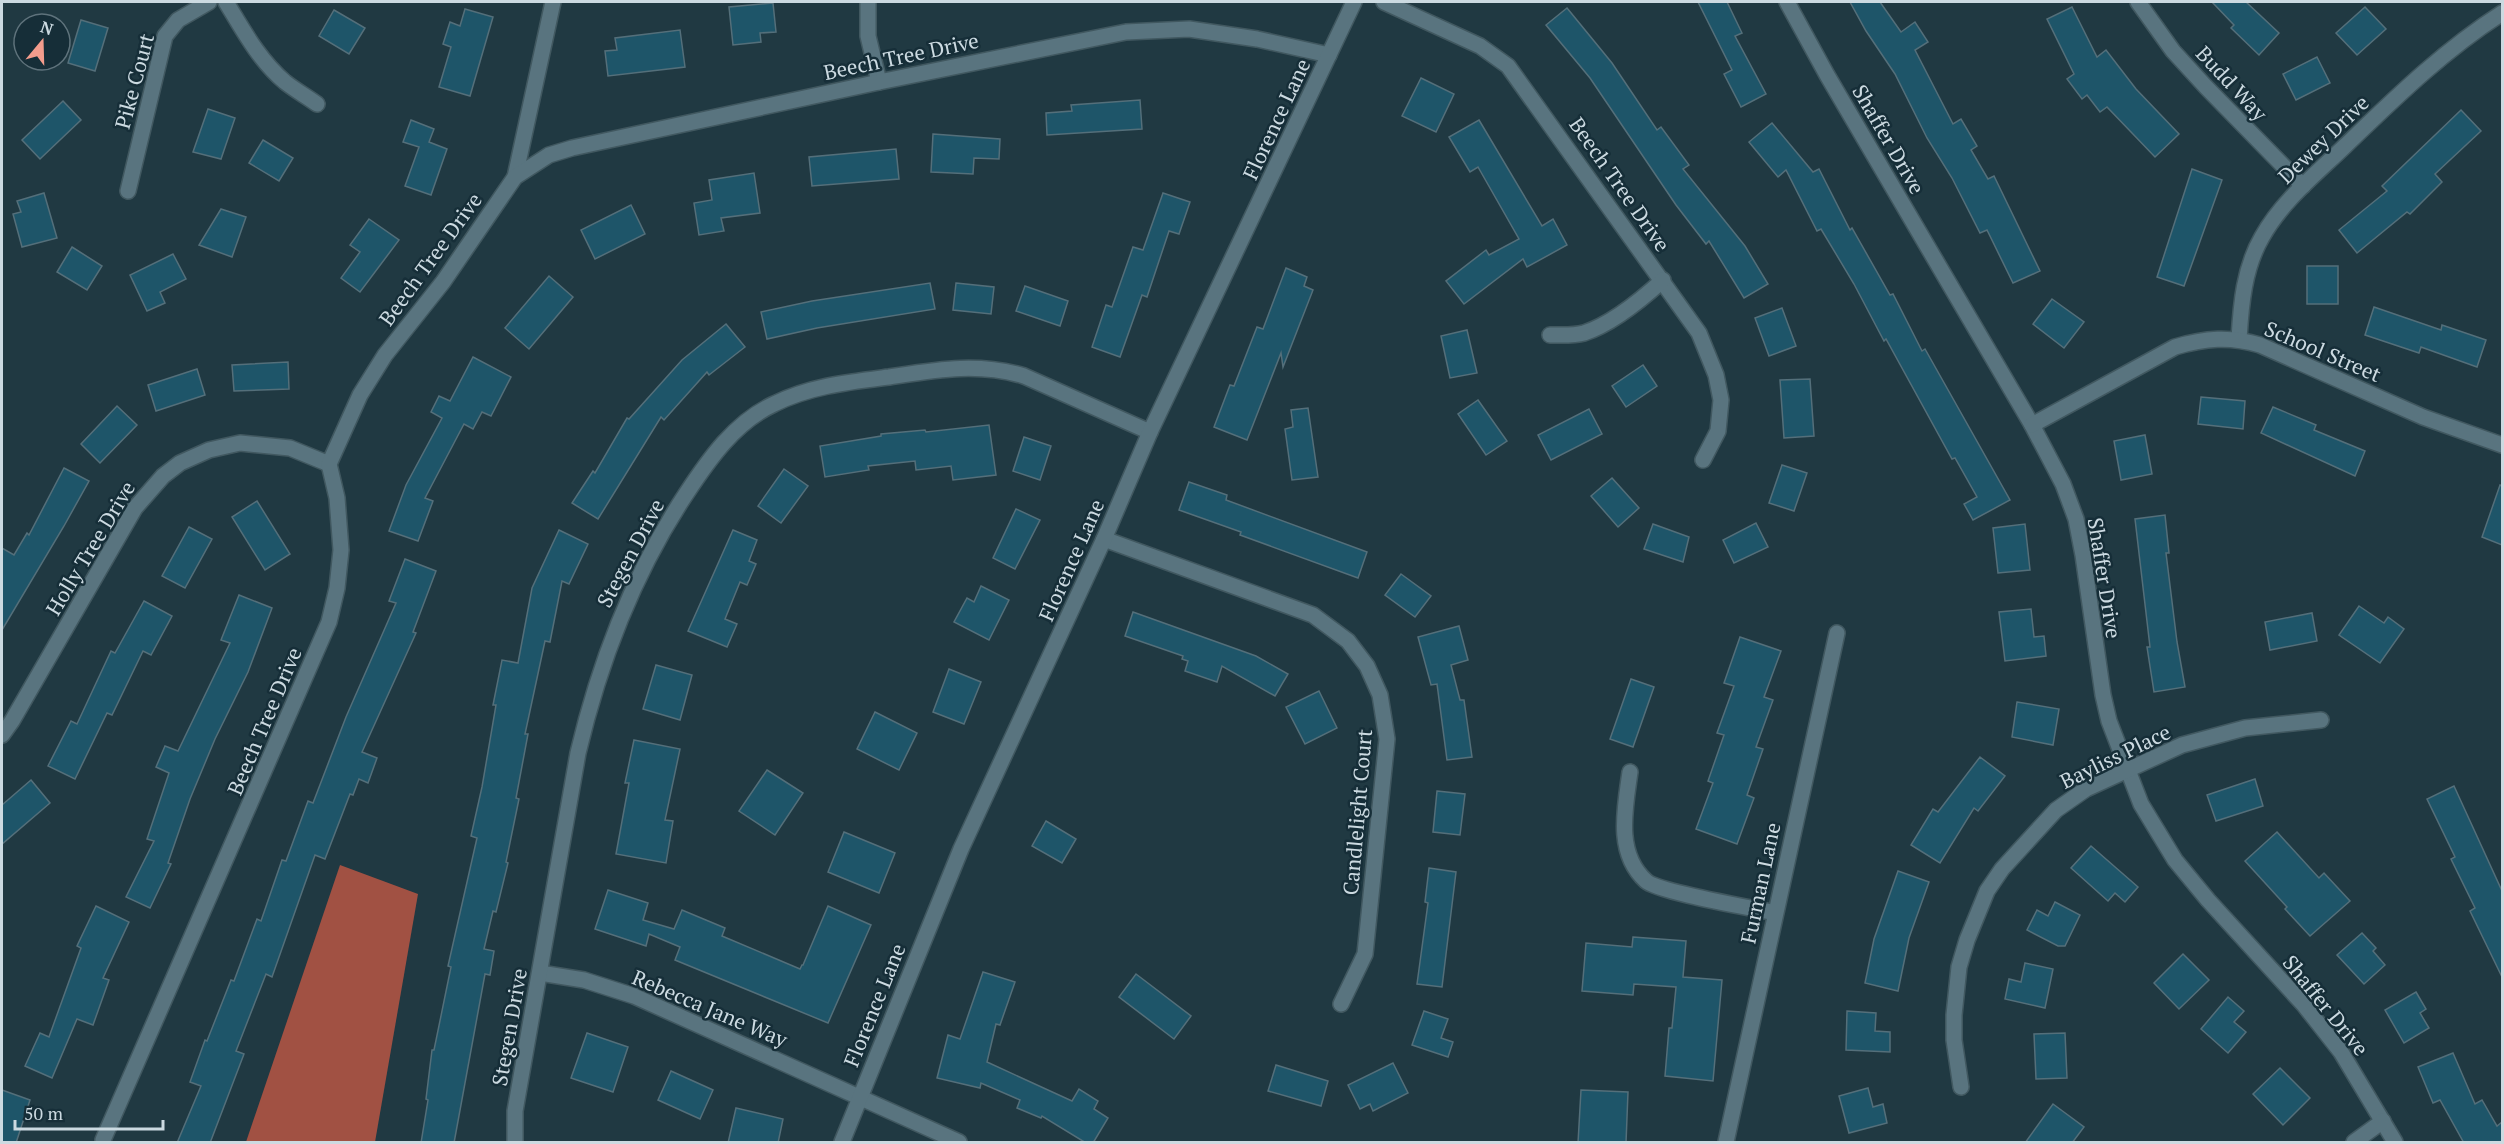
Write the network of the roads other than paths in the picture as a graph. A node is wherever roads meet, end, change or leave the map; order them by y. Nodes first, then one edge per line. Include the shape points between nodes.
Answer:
1 (209, 2) edge
2 (226, 2) edge
3 (553, 2) edge
4 (868, 2) edge
5 (1354, 2) edge
6 (1384, 2) edge
7 (1787, 2) edge
8 (2138, 2) edge
9 (2502, 13) edge
10 (1329, 55) junction
11 (879, 82) junction
12 (316, 104) dead end
13 (515, 177) junction
14 (2303, 186) junction
15 (128, 191) dead end
16 (1663, 280) junction
17 (1550, 335) dead end
18 (2239, 339) junction
19 (2032, 425) junction
20 (1150, 432) junction
21 (2502, 445) edge
22 (1703, 460) dead end
23 (329, 464) junction
24 (1104, 539) junction
25 (1837, 633) dead end
26 (2321, 720) dead end
27 (2, 735) edge
28 (2128, 769) junction
29 (1630, 772) dead end
30 (1775, 913) junction
31 (540, 973) junction
32 (1341, 1004) dead end
33 (1960, 1087) dead end
34 (859, 1097) junction
35 (2383, 1121) junction
36 (103, 1140) dead end
37 (515, 1143) edge
38 (842, 1143) edge
39 (959, 1143) edge
40 (1726, 1143) edge
41 (2354, 1143) edge
42 (2395, 1143) edge

1 - 15 street, Pike Court via 178,20 165,36
2 - 12 street via 269,66
3 - 13 street
4 - 11 street via 868,36
5 - 10 street, Florence Lane
6 - 16 street, Beech Tree Drive via 1480,46 1508,66
7 - 19 street, Shaffer Drive
8 - 14 street, Budd Way via 2173,51
9 - 14 street, Dewey Drive via 2448,50
10 - 11 street, Beech Tree Drive via 1228,34 1167,29 1076,41
10 - 20 street, Florence Lane
11 - 13 street, Beech Tree Drive via 572,148 549,155
13 - 23 street, Beech Tree Drive via 443,282 374,371
14 - 18 street, Dewey Drive via 2274,218 2253,255 2245,278
16 - 17 street via 1604,324 1578,334
16 - 22 street, Beech Tree Drive via 1699,333 1716,375 1721,416
18 - 19 street, School Street via 2198,340 2175,347
18 - 21 street, School Street via 2422,417
19 - 28 street, Shaffer Drive via 2063,484 2076,519 2103,695
20 - 24 street, Florence Lane
20 - 31 street, Stegen Drive via 1024,376 969,367 801,392 748,420 701,470 675,509 620,615 603,660 578,753
23 - 27 street, Holly Tree Drive via 290,448 240,443 209,450 163,476 135,508
23 - 36 street, Beech Tree Drive via 337,498 341,550 329,622
24 - 32 street, Candlelight Court via 1313,615 1348,641 1367,666 1380,695 1387,739 1365,954
24 - 34 street, Florence Lane via 961,849
25 - 30 street, Furman Lane
26 - 28 street, Bayliss Place via 2228,732 2182,745
28 - 33 street, Bayliss Place via 2086,789 2056,810 2016,851 1987,891 1967,940 1956,987 1954,1040
28 - 35 street, Shaffer Drive via 2141,804 2175,860 2304,1005 2341,1052
29 - 30 street via 1624,816 1626,842 1629,858 1647,882
30 - 40 street, Furman Lane
31 - 34 street, Rebecca Jane Way via 584,980 634,996
31 - 37 street, Stegen Drive via 515,1111
34 - 38 street, Florence Lane
34 - 39 street, Rebecca Jane Way
35 - 41 street
35 - 42 street, Shaffer Drive

